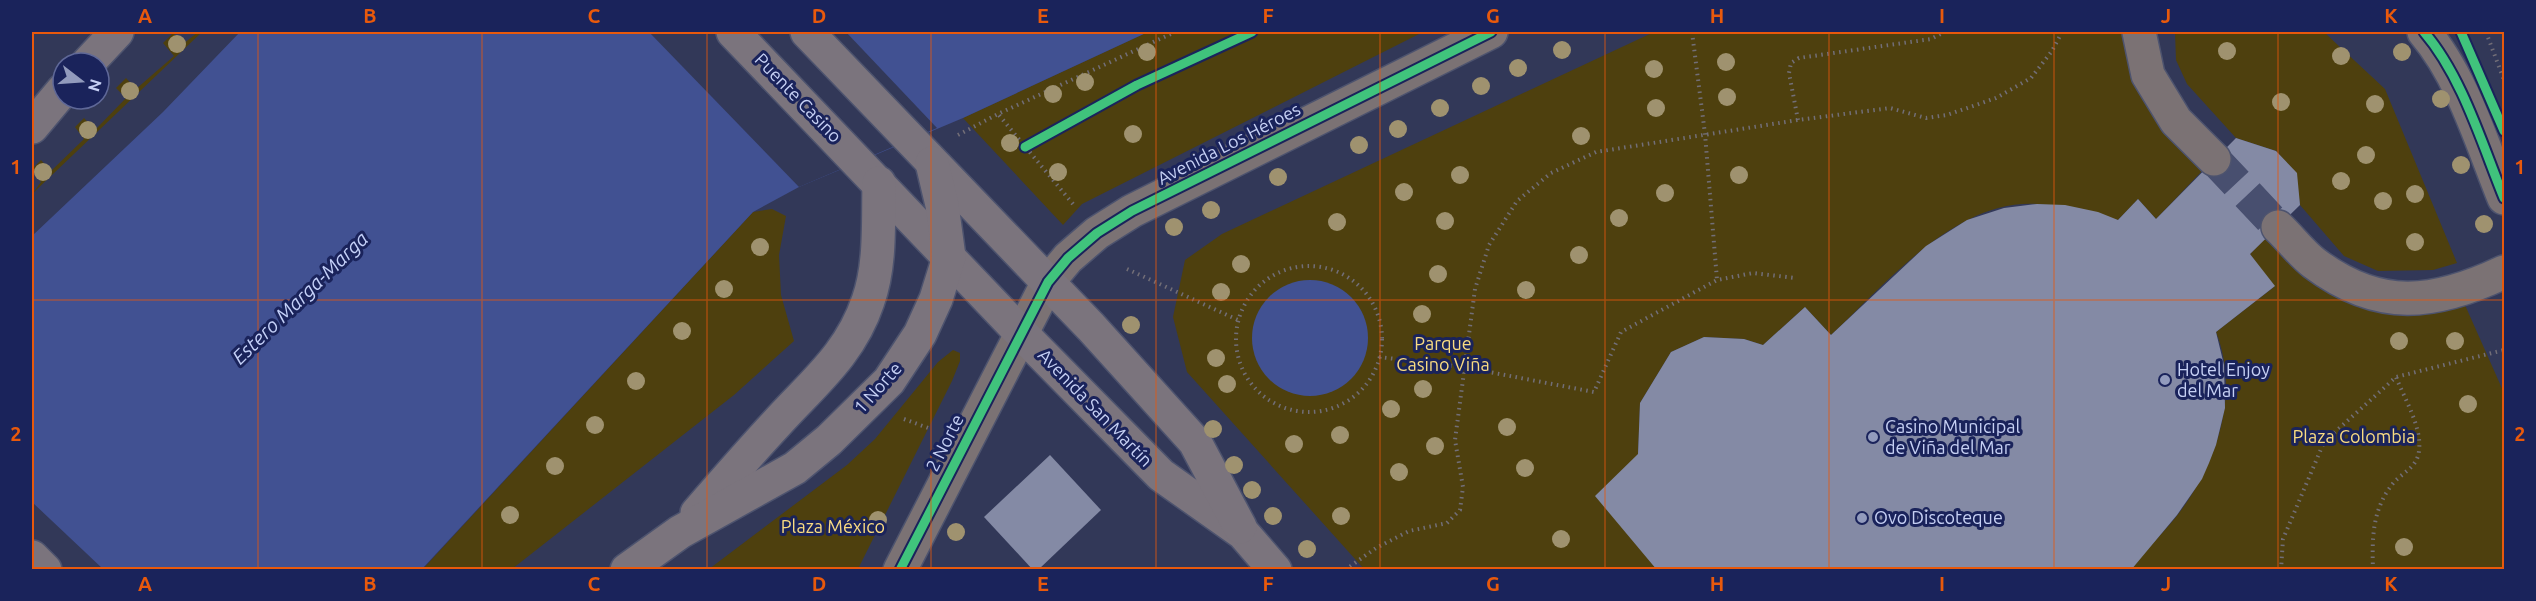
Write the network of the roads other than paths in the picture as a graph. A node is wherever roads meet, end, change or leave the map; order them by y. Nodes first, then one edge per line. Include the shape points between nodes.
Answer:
1 (117, 32) edge
2 (733, 32) edge
3 (807, 32) edge
4 (1491, 32) edge
5 (2139, 32) edge
6 (2424, 32) edge
7 (99, 51) edge
8 (51, 104) edge
9 (32, 127) edge
10 (922, 152) junction
11 (2214, 159) tunnel mouth
12 (871, 174) junction
13 (2505, 198) edge
14 (2278, 226) tunnel mouth
15 (949, 257) junction
16 (2505, 272) edge
17 (1048, 282) junction
18 (1020, 332) junction
19 (680, 532) junction
20 (1243, 533) junction
21 (32, 557) edge
22 (45, 570) edge
23 (627, 570) edge
24 (900, 570) edge
25 (1275, 570) edge

1 - 7 main road
2 - 12 main road, Puente Casino
3 - 10 main road
4 - 17 street, Avenida Los Héroes via 1132,212 1097,233
5 - 11 street via 2148,75 2176,121
6 - 13 street via 2457,84
8 - 9 main road
10 - 15 main road, 1 Norte via 942,205
10 - 17 main road, Avenida San Martín
12 - 15 main road, Avenida San Martín
12 - 19 main road, 1 Norte via 875,271 869,300 855,332 812,389
14 - 16 street via 2312,262 2369,294 2409,300 2468,289
15 - 18 main road, Avenida San Martín
15 - 19 main road, 1 Norte via 920,334 889,381 830,440 795,468
17 - 18 street, Avenida Los Héroes
17 - 20 main road, Avenida San Martín via 1196,442
18 - 20 main road, Avenida San Martín via 1161,475
18 - 24 street, 2 Norte
19 - 23 main road, 1 Norte
20 - 25 main road, Avenida San Martín
21 - 22 main road

